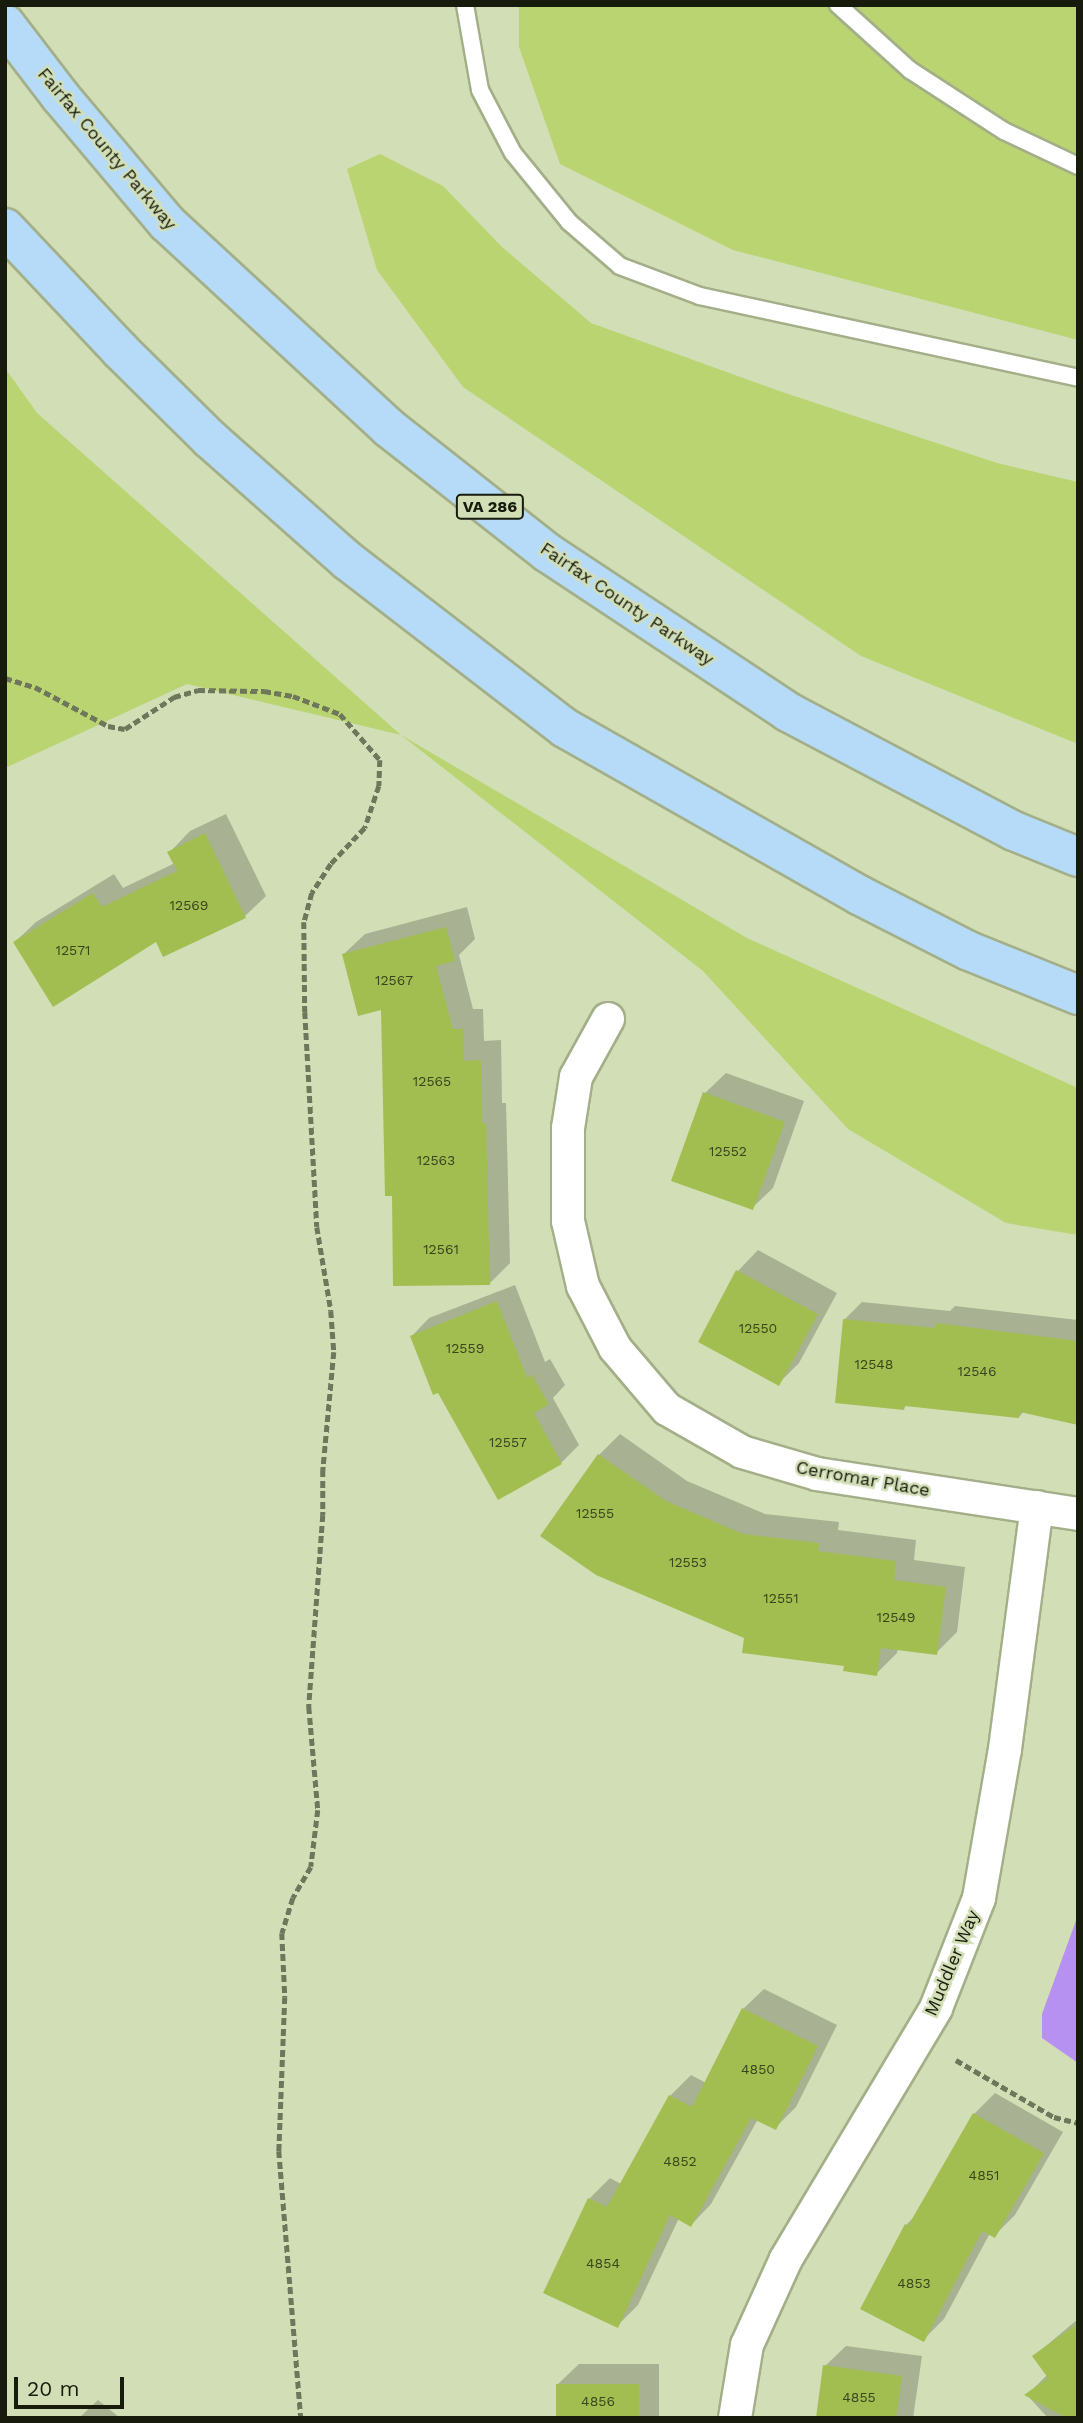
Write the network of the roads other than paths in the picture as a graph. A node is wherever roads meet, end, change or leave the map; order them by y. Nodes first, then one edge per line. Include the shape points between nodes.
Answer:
1 (465, 5) edge
2 (838, 5) edge
3 (5, 24) edge
4 (1078, 166) edge
5 (5, 228) edge
6 (1078, 378) edge
7 (1078, 857) edge
8 (1078, 995) edge
9 (608, 1019) dead end
10 (1037, 1507) junction
11 (1078, 1514) edge
12 (735, 2418) edge

1 - 6 lane via 480,90 513,153 569,222 620,267 700,296
2 - 4 lane via 910,70 1004,131
3 - 7 highway, Fairfax County Parkway / VA 286 via 167,223 389,428 548,553 788,712 1014,831
5 - 8 highway via 210,439 348,561 565,728 859,895 969,951
9 - 10 street, Cerromar Place via 576,1077 568,1128 568,1221 583,1286 615,1348 667,1409 741,1452 817,1474
10 - 11 street, Cerromar Place
10 - 12 street, Muddler Way via 1006,1749 979,1898 936,2008 780,2271 747,2345

